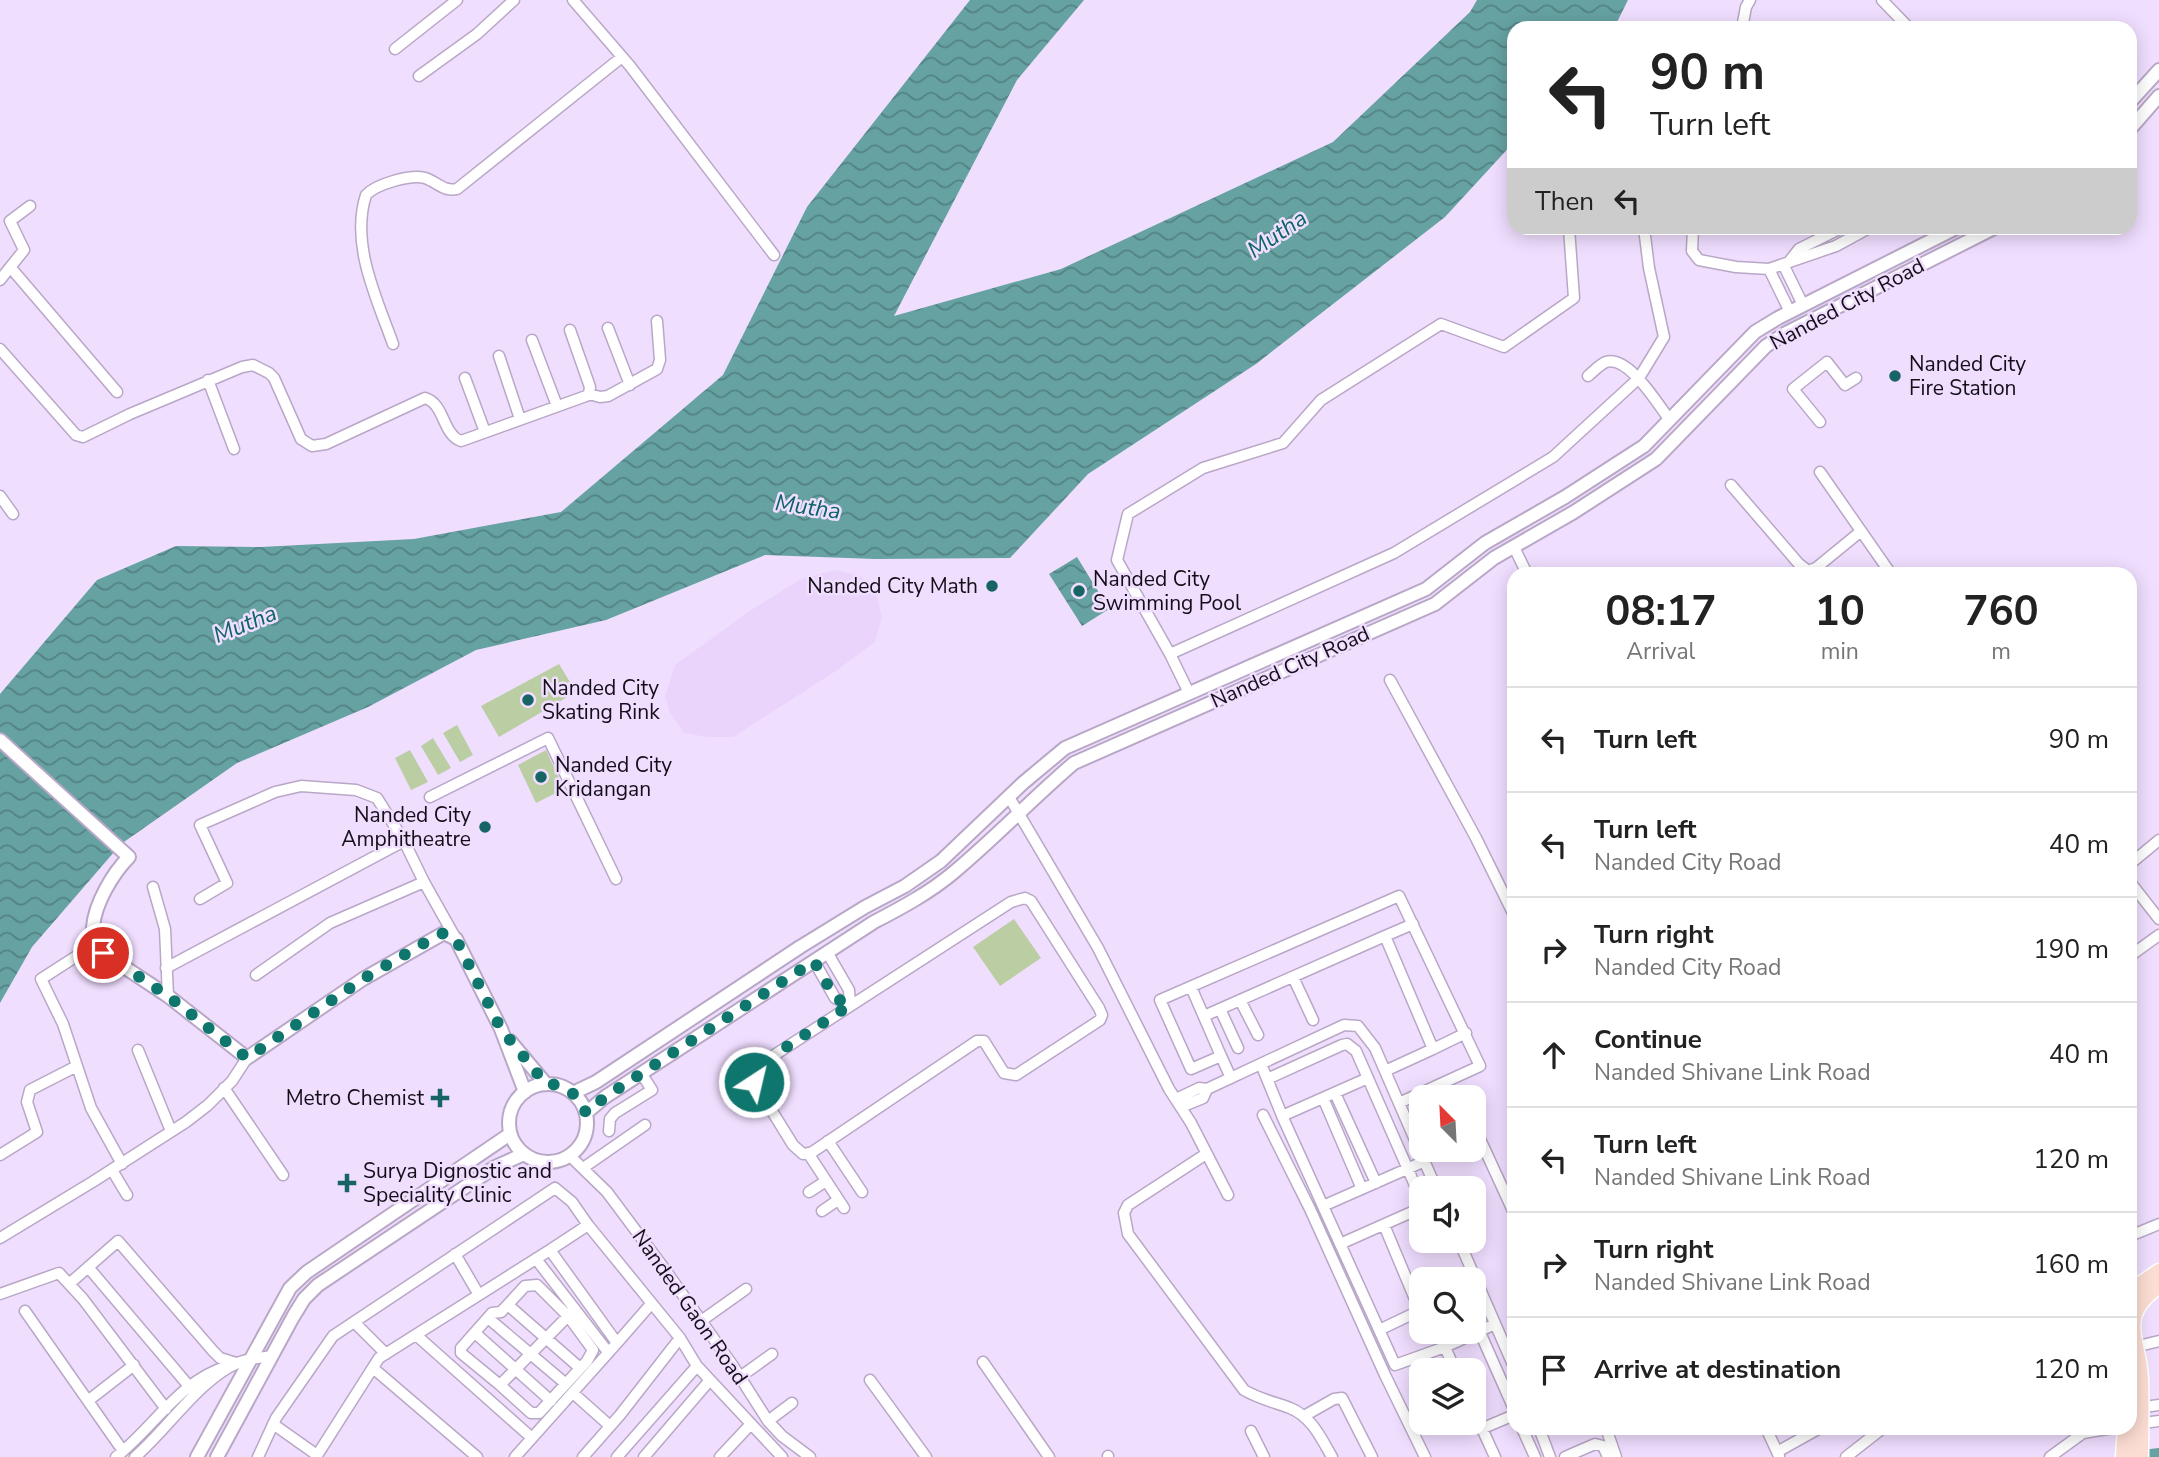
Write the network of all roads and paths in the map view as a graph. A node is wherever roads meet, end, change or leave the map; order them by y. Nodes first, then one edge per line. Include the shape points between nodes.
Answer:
1 (457, 0) edge
2 (514, 0) edge
3 (572, 0) edge
4 (1750, 0) edge
5 (1882, 0) edge
6 (1743, 21) edge
7 (1902, 21) edge
8 (395, 49) dead end
9 (622, 57) junction
10 (2159, 70) edge
11 (419, 76) dead end
12 (2137, 94) edge
13 (2159, 96) edge
14 (2137, 121) edge
15 (30, 206) dead end
16 (1570, 235) edge
17 (1645, 235) edge
18 (1693, 235) edge
19 (1827, 235) edge
20 (1856, 235) edge
21 (1942, 235) edge
22 (1980, 235) edge
23 (774, 255) dead end
24 (1786, 265) junction
25 (11, 268) junction
26 (1769, 269) junction
27 (0, 279) edge
28 (1803, 305) junction
29 (1790, 312) junction
30 (657, 321) dead end
31 (607, 328) dead end
32 (570, 330) dead end
33 (532, 340) dead end
34 (393, 344) dead end
35 (0, 349) edge
36 (499, 356) dead end
37 (1588, 376) dead end
38 (465, 378) dead end
39 (1639, 378) junction
40 (1856, 378) dead end
41 (208, 380) junction
42 (630, 385) junction
43 (117, 392) dead end
44 (589, 394) junction
45 (557, 406) junction
46 (520, 419) junction
47 (1670, 420) junction
48 (1820, 422) dead end
49 (485, 432) junction
50 (234, 449) dead end
51 (1820, 471) dead end
52 (1731, 485) dead end
53 (0, 496) edge
54 (13, 514) dead end
55 (1860, 532) junction
56 (1514, 547) junction
57 (1524, 567) edge
58 (1803, 567) edge
59 (1817, 567) edge
60 (1886, 567) edge
61 (1446, 573) junction
62 (1458, 586) junction
63 (1170, 654) junction
64 (1391, 680) dead end
65 (1189, 693) junction
66 (0, 740) edge
67 (430, 797) dead end
68 (1009, 797) junction
69 (1019, 811) junction
70 (2159, 840) edge
71 (404, 841) junction
72 (2137, 858) edge
73 (616, 879) dead end
74 (424, 882) junction
75 (153, 887) dead end
76 (2137, 888) edge
77 (200, 899) dead end
78 (1507, 901) edge
79 (2159, 919) edge
80 (1413, 924) junction
81 (2159, 935) edge
82 (1385, 936) junction
83 (456, 939) junction
84 (97, 943) junction
85 (2137, 951) edge
86 (827, 952) junction
87 (814, 961) junction
88 (166, 968) junction
89 (256, 975) dead end
90 (1293, 977) junction
91 (1191, 987) junction
92 (168, 996) junction
93 (1241, 1000) junction
94 (850, 1005) junction
95 (1220, 1009) junction
96 (1204, 1016) junction
97 (1312, 1020) dead end
98 (501, 1029) junction
99 (1465, 1034) junction
100 (1258, 1035) dead end
101 (1238, 1048) dead end
102 (1433, 1049) junction
103 (138, 1050) dead end
104 (1222, 1056) junction
105 (247, 1058) junction
106 (1261, 1064) junction
107 (75, 1067) junction
108 (1385, 1071) junction
109 (641, 1073) junction
110 (1231, 1077) junction
111 (1267, 1079) junction
112 (1368, 1079) junction
113 (546, 1084) junction
114 (225, 1088) junction
115 (526, 1092) junction
116 (573, 1093) junction
117 (1335, 1093) junction
118 (1323, 1098) junction
119 (1179, 1103) junction
120 (1399, 1103) junction
121 (586, 1113) junction
122 (1263, 1115) dead end
123 (1282, 1116) junction
124 (645, 1125) dead end
125 (1409, 1125) edge
126 (171, 1131) junction
127 (609, 1131) dead end
128 (510, 1134) junction
129 (828, 1141) junction
130 (1486, 1152) edge
131 (808, 1153) junction
132 (1206, 1153) junction
133 (524, 1154) junction
134 (0, 1155) edge
135 (570, 1156) junction
136 (1423, 1162) edge
137 (122, 1164) junction
138 (583, 1168) junction
139 (1407, 1169) junction
140 (112, 1170) junction
141 (283, 1175) dead end
142 (1410, 1176) edge
143 (826, 1181) junction
144 (1376, 1183) junction
145 (1362, 1189) junction
146 (809, 1192) dead end
147 (862, 1192) dead end
148 (127, 1195) dead end
149 (1228, 1195) dead end
150 (1507, 1198) edge
151 (1323, 1206) junction
152 (822, 1211) dead end
153 (1409, 1214) edge
154 (2159, 1224) edge
155 (588, 1225) junction
156 (1384, 1225) junction
157 (2137, 1233) edge
158 (0, 1238) edge
159 (1340, 1244) junction
160 (550, 1250) junction
161 (1464, 1253) edge
162 (455, 1254) junction
163 (536, 1259) junction
164 (88, 1267) junction
165 (2159, 1272) edge
166 (1409, 1282) edge
167 (69, 1284) junction
168 (2159, 1285) edge
169 (746, 1289) dead end
170 (2137, 1290) edge
171 (0, 1294) edge
172 (480, 1295) junction
173 (651, 1304) junction
174 (508, 1305) junction
175 (2137, 1309) edge
176 (25, 1311) dead end
177 (571, 1313) junction
178 (1409, 1315) edge
179 (488, 1318) junction
180 (701, 1321) junction
181 (354, 1322) junction
182 (1495, 1324) junction
183 (1486, 1328) edge
184 (1379, 1329) junction
185 (475, 1333) junction
186 (416, 1335) junction
187 (546, 1338) junction
188 (680, 1338) junction
189 (2159, 1342) edge
190 (617, 1343) junction
191 (1452, 1344) edge
192 (1484, 1344) edge
193 (1445, 1347) junction
194 (2137, 1347) edge
195 (1507, 1351) edge
196 (608, 1352) junction
197 (386, 1354) junction
198 (531, 1354) junction
199 (772, 1354) dead end
200 (272, 1356) junction
201 (1450, 1358) edge
202 (251, 1359) junction
203 (983, 1362) dead end
204 (236, 1363) junction
205 (2137, 1365) edge
206 (134, 1366) junction
207 (697, 1366) junction
208 (373, 1368) junction
209 (580, 1368) junction
210 (515, 1370) junction
211 (740, 1377) junction
212 (710, 1380) junction
213 (870, 1380) dead end
214 (188, 1385) junction
215 (500, 1385) junction
216 (569, 1388) junction
217 (2137, 1394) edge
218 (1507, 1396) edge
219 (89, 1400) junction
220 (551, 1401) junction
221 (792, 1404) dead end
222 (2159, 1405) edge
223 (166, 1409) junction
224 (1304, 1416) junction
225 (1507, 1416) edge
226 (2137, 1417) edge
227 (2137, 1419) edge
228 (768, 1421) junction
229 (2159, 1421) edge
230 (274, 1424) junction
231 (750, 1425) junction
232 (610, 1426) junction
233 (1486, 1426) edge
234 (1251, 1431) dead end
235 (1484, 1435) edge
236 (1525, 1435) edge
237 (1542, 1435) edge
238 (1608, 1435) edge
239 (1769, 1435) edge
240 (1810, 1435) edge
241 (1874, 1435) edge
242 (2080, 1435) edge
243 (2129, 1435) edge
244 (2136, 1435) edge
245 (532, 1438) junction
246 (120, 1454) edge
247 (1779, 1455) edge
248 (317, 1456) edge
249 (1570, 1456) edge
250 (135, 1457) edge
251 (198, 1457) edge
252 (217, 1457) edge
253 (258, 1457) edge
254 (477, 1457) edge
255 (515, 1457) edge
256 (583, 1457) edge
257 (617, 1457) edge
258 (644, 1457) edge
259 (720, 1457) edge
260 (782, 1457) edge
261 (810, 1457) edge
262 (926, 1457) edge
263 (1049, 1457) edge
264 (1264, 1457) edge
265 (1332, 1457) edge
266 (1372, 1457) edge
267 (1425, 1457) edge
268 (1495, 1457) edge
269 (1535, 1457) edge
270 (1550, 1457) edge
271 (1608, 1457) edge
272 (1616, 1457) edge
273 (1846, 1457) edge
274 (2050, 1457) edge
275 (2124, 1457) edge
276 (2140, 1457) edge

1 - 8 street
2 - 11 street
3 - 9 street
4 - 6 street
5 - 7 street
9 - 23 street
9 - 34 street via 457,189 416,177 377,187 366,195 363,244
10 - 12 street
13 - 14 street
15 - 25 street via 10,221 24,250
16 - 63 street via 1574,298 1504,347 1441,324 1321,400 1283,443 1203,468 1128,514 1116,560
17 - 39 street via 1664,337
18 - 26 street via 1692,251 1699,260
19 - 24 street via 1799,249
20 - 24 street
21 - 28 street, Nanded City Road
22 - 56 street, Nanded City Road via 1766,346 1656,459
24 - 26 street
24 - 28 street
25 - 27 street
25 - 43 street
26 - 29 street
28 - 29 street, Nanded City Road
29 - 47 street, Nanded City Road via 1755,332
30 - 42 street via 659,366
31 - 42 street
32 - 44 street
33 - 45 street
35 - 41 street via 76,435 83,437
36 - 46 street
37 - 39 street via 1606,362 1616,362
38 - 49 street
39 - 47 street
39 - 63 street via 1553,457 1394,553
40 - 48 street via 1845,385 1827,362 1793,389
41 - 49 street via 253,365 270,373 301,439 312,446 326,444 425,398 435,403 457,440
41 - 50 street
42 - 44 street via 604,398
44 - 45 street
45 - 46 street
46 - 49 street
47 - 61 street, Nanded City Road via 1618,464 1485,543
51 - 55 street
52 - 58 street
53 - 54 street
55 - 59 street
55 - 60 street
56 - 57 street
56 - 62 street, Nanded City Road
61 - 62 street
61 - 65 street, Nanded City Road via 1426,589
62 - 69 street, Nanded City Road via 1435,604 1074,763
63 - 65 street
64 - 78 street
65 - 68 street, Nanded City Road via 1065,748
66 - 84 street via 129,857 114,872 100,904 93,928
67 - 73 street via 548,738
68 - 69 street
68 - 116 street, Nanded City Road via 941,861 905,886 800,947
69 - 86 street, Nanded City Road via 952,874
69 - 119 street
70 - 72 street
71 - 74 street
71 - 77 street via 377,798 356,790 301,786 275,792 200,825 227,883
71 - 88 street
74 - 83 street
74 - 89 street via 330,923
75 - 88 street via 165,929
76 - 79 street
80 - 82 street
80 - 91 street via 1398,896
80 - 99 street
81 - 85 street
82 - 90 street
82 - 102 street
83 - 98 street
83 - 105 street via 444,933 436,936
84 - 92 street via 103,953
84 - 107 street via 41,979 63,1024
86 - 87 street, Nanded City Road
86 - 94 street via 849,990
87 - 94 street via 835,998
87 - 109 street, Nanded City Road
88 - 92 street
90 - 93 street
90 - 97 street
91 - 96 street
91 - 104 street via 1160,1002 1191,1069
92 - 105 street
93 - 95 street
93 - 100 street
94 - 129 street via 1011,902 1025,898 1102,1015 1016,1075 1004,1073 984,1041 977,1041
94 - 131 street via 753,1073 793,1145
95 - 96 street
95 - 101 street
96 - 104 street
98 - 113 street
98 - 115 street
99 - 102 street
99 - 120 street via 1479,1067
102 - 108 street
103 - 126 street
104 - 110 street
105 - 114 street
106 - 108 street via 1351,1024 1376,1048
106 - 110 street
106 - 111 street
107 - 134 street via 30,1090 27,1102 37,1132
107 - 137 street
108 - 120 street
109 - 121 street, Nanded City Road
109 - 127 street via 652,1090 615,1113
110 - 119 street via 1199,1088
111 - 112 street via 1347,1044 1356,1051
111 - 123 street
112 - 117 street
112 - 139 street
113 - 115 street
113 - 116 street
114 - 126 street
114 - 141 street
115 - 128 street via 512,1109
116 - 121 street
117 - 118 street
117 - 144 street
118 - 123 street
118 - 145 street
119 - 132 street
120 - 125 street
121 - 135 street via 585,1137
122 - 267 street
123 - 151 street
124 - 138 street
126 - 137 street
128 - 133 street
128 - 202 street via 307,1272 290,1288
129 - 131 street
129 - 147 street
130 - 150 street
131 - 143 street
132 - 149 street
132 - 224 street via 1128,1205 1124,1213 1128,1234 1244,1390
133 - 135 street via 546,1163
133 - 200 street via 495,1167 318,1285 304,1299
135 - 138 street, Nanded Gaon Road
136 - 139 street
137 - 140 street
138 - 180 street, Nanded Gaon Road via 607,1192
139 - 142 street
139 - 144 street
140 - 148 street
140 - 158 street
143 - 146 street
143 - 152 street via 841,1204
144 - 145 street
145 - 151 street
151 - 159 street
153 - 156 street
154 - 157 street
155 - 160 street
155 - 162 street via 555,1188
155 - 173 street
156 - 159 street
156 - 166 street
159 - 184 street
160 - 163 street
160 - 190 street
161 - 182 street
162 - 172 street
162 - 181 street
163 - 172 street
163 - 177 street
164 - 167 street
164 - 204 street via 118,1241 213,1351
164 - 214 street
165 - 170 main road
167 - 171 street via 58,1273
167 - 206 street
168 - 175 main road via 2146,1294
169 - 180 street
172 - 186 street
173 - 188 street
173 - 190 street
174 - 177 street via 531,1284
174 - 179 street
174 - 187 street
176 - 219 street
177 - 187 street
177 - 196 street
177 - 209 street via 593,1350
178 - 184 street
179 - 185 street
179 - 198 street
180 - 211 street, Nanded Gaon Road
181 - 197 street
181 - 230 street via 333,1336
182 - 183 street
182 - 195 street
184 - 193 street via 1396,1366
185 - 210 street
185 - 215 street via 460,1348 461,1353
186 - 197 street
186 - 245 street
187 - 198 street
187 - 209 street
188 - 207 street
188 - 232 street
189 - 194 street
190 - 196 street
191 - 193 street
192 - 218 street
193 - 201 street
196 - 216 street
197 - 208 street
198 - 210 street
198 - 216 street
199 - 211 street
200 - 202 street
200 - 252 street
202 - 204 street
202 - 251 street
203 - 263 street
204 - 214 street
204 - 250 street via 201,1389
205 - 217 main road
206 - 219 street
206 - 223 street
207 - 212 street
207 - 257 street
208 - 248 street
208 - 254 street
209 - 216 street
210 - 215 street
210 - 220 street
211 - 228 street, Nanded Gaon Road
212 - 231 street
212 - 258 street
213 - 262 street
214 - 223 street
215 - 220 street via 531,1413 539,1413
216 - 220 street
216 - 232 street
216 - 245 street
219 - 246 street
221 - 228 street
222 - 226 street
223 - 246 street
224 - 265 street via 1316,1427
224 - 266 street via 1342,1398
225 - 233 street
227 - 229 street
228 - 261 street, Nanded Gaon Road
230 - 248 street
230 - 253 street
231 - 259 street
231 - 260 street
232 - 256 street
234 - 264 street
235 - 268 street
236 - 269 street
237 - 270 street
238 - 272 street
239 - 247 street
240 - 247 street
241 - 273 street
242 - 274 street
243 - 275 main road
244 - 276 main road
245 - 255 street
249 - 271 street via 1599,1444

